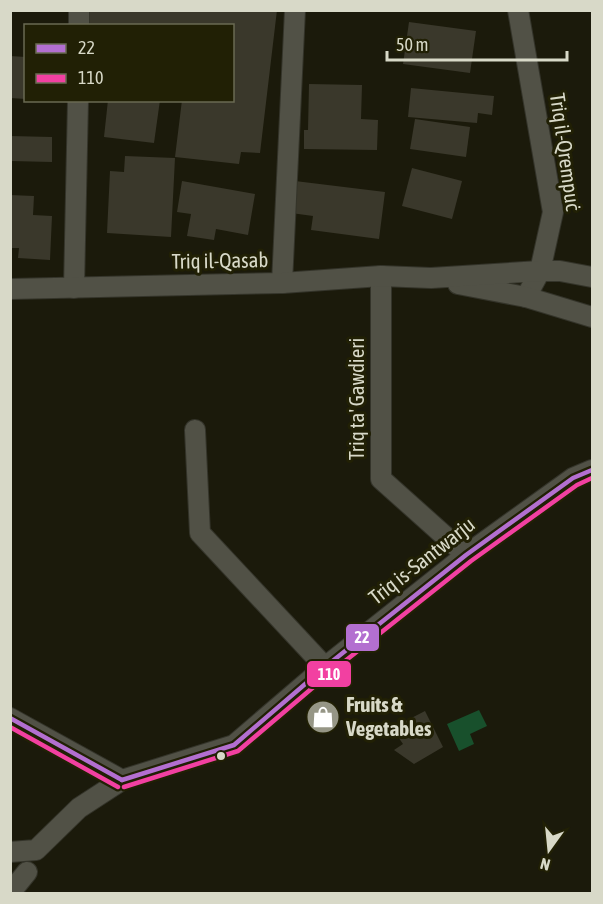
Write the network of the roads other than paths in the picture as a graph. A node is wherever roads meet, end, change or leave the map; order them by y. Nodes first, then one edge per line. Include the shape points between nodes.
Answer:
1 (295, 10) edge
2 (518, 10) edge
3 (78, 102) edge
4 (540, 272) junction
5 (381, 276) junction
6 (592, 277) edge
7 (431, 278) junction
8 (282, 283) junction
9 (74, 288) junction
10 (10, 289) edge
11 (526, 297) junction
12 (592, 317) edge
13 (195, 430) dead end
14 (592, 470) edge
15 (466, 555) junction
16 (325, 667) junction
17 (10, 718) edge
18 (122, 780) junction
19 (10, 852) edge
20 (27, 872) dead end
21 (10, 893) edge

1 - 8 street
2 - 4 street, Triq il-Qrempuċ via 553,212
3 - 9 street
4 - 6 street, Triq il-Qasab
4 - 7 street, Triq il-Qasab
4 - 11 street, Triq il-Qrempuċ
5 - 7 street, Triq il-Qasab
5 - 8 street, Triq il-Qasab
5 - 15 street, Triq ta' Gawdieri via 381,479
7 - 11 street, Triq il-Qasab
8 - 9 street, Triq il-Qasab
9 - 10 street, Triq il-Qasab
11 - 12 street, Triq il-Qasab
13 - 16 street via 200,533
14 - 15 street, Triq is-Santwarju via 573,478
15 - 16 street, Triq is-Santwarju
16 - 18 street, Triq is-Santwarju via 234,745
17 - 18 street
18 - 19 street, Triq is-Santwarju via 79,808 36,850
20 - 21 street

